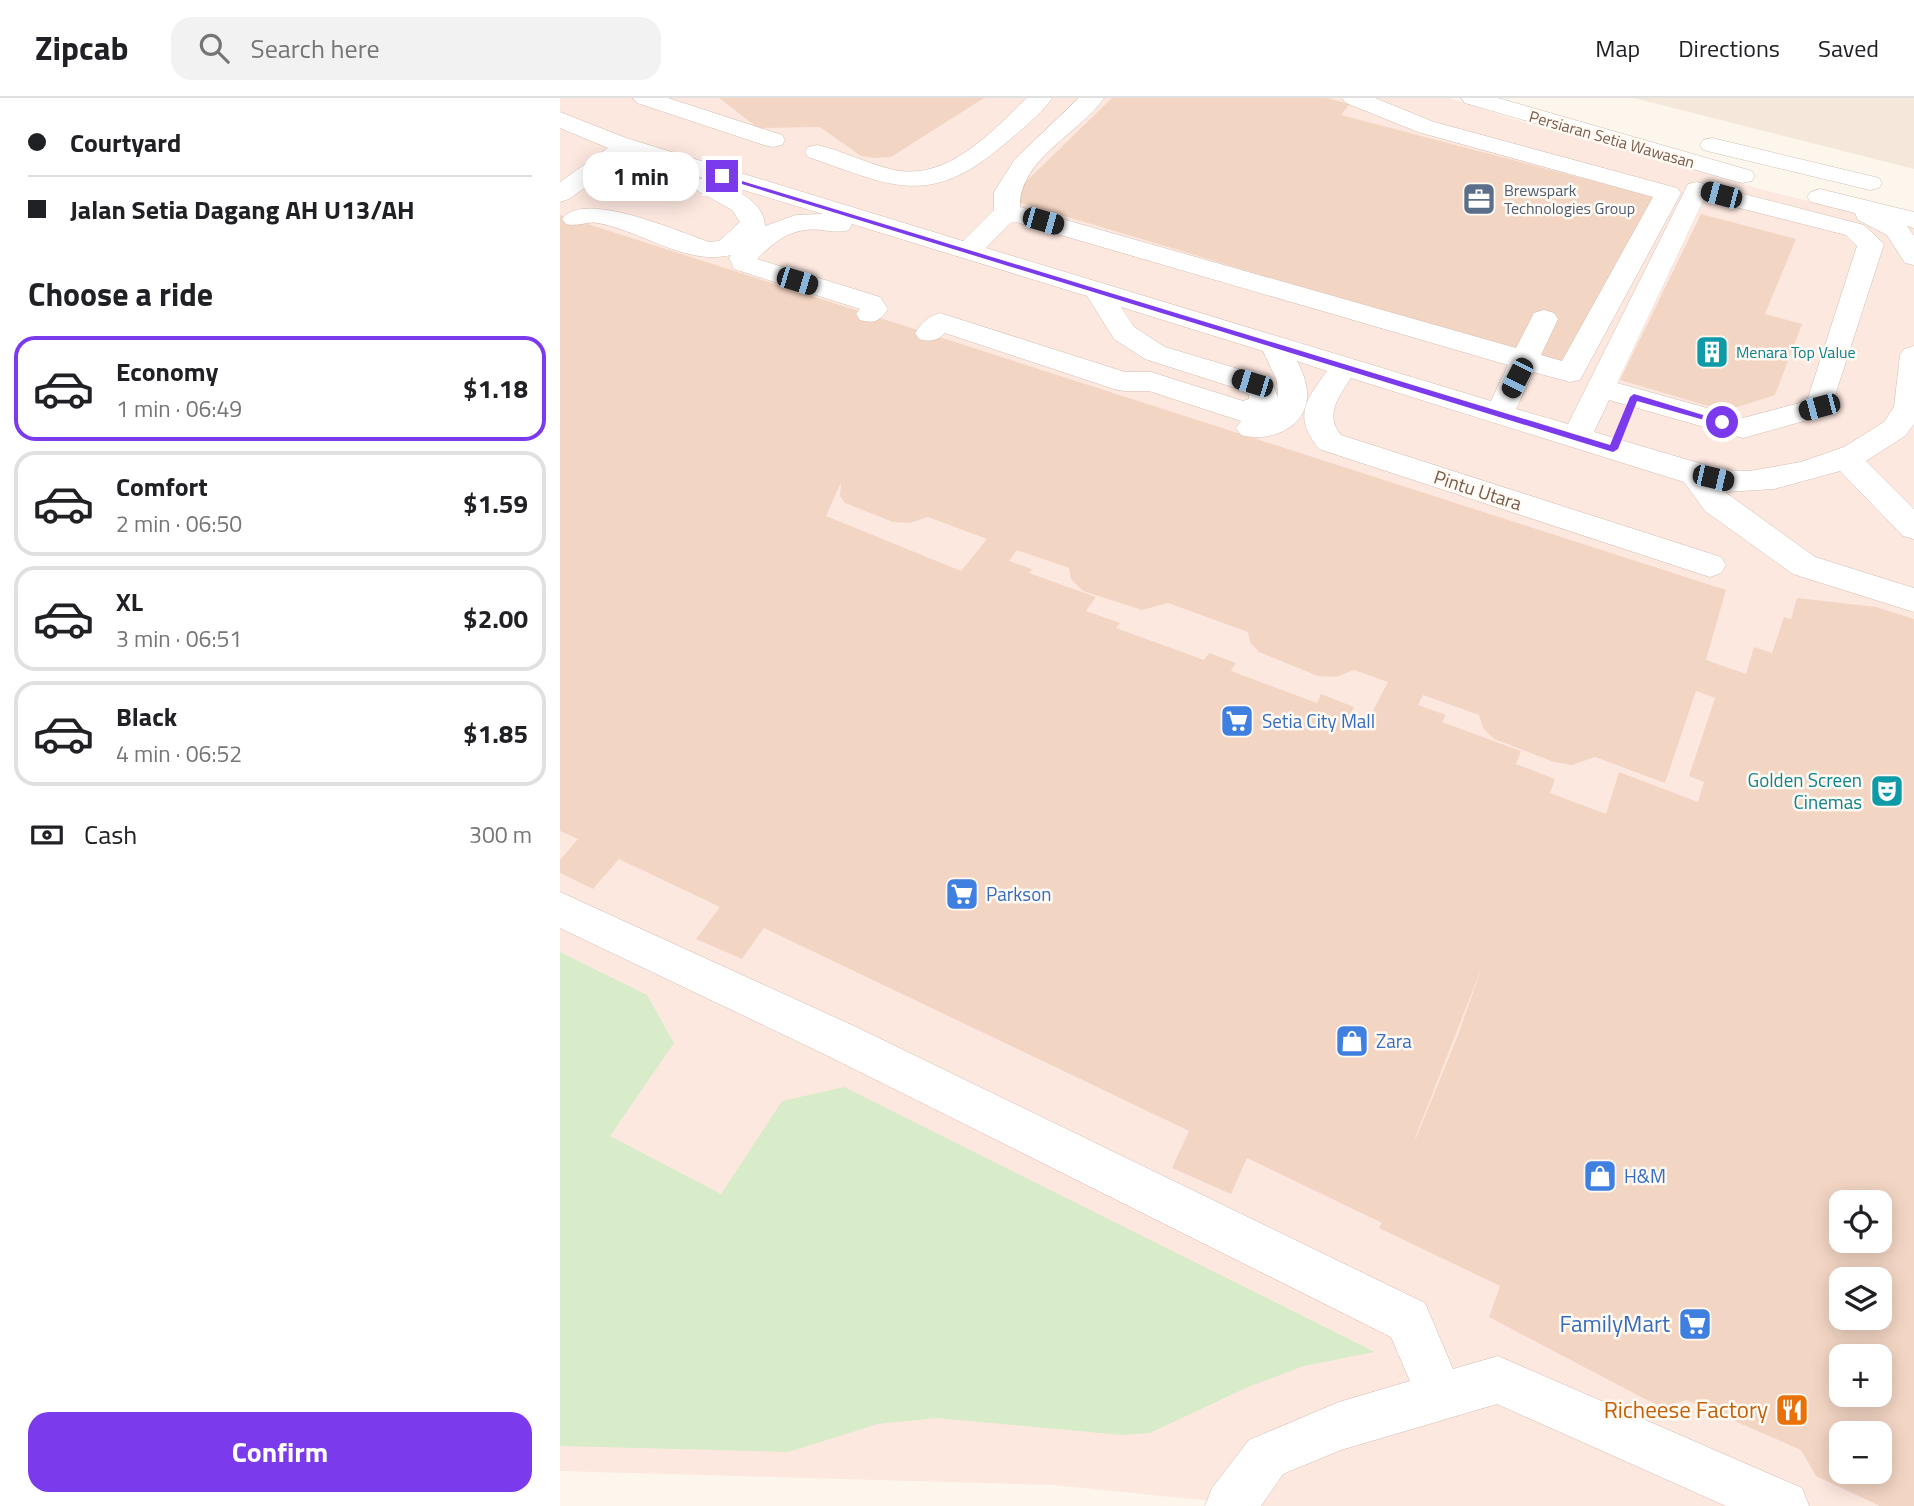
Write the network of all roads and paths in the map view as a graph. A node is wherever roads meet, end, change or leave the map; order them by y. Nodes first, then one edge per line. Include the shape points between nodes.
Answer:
1 (645, 98) edge
2 (1040, 98) edge
3 (1092, 98) edge
4 (1354, 98) edge
5 (1473, 98) edge
6 (1553, 98) edge
7 (560, 119) edge
8 (560, 135) edge
9 (621, 144) junction
10 (788, 155) junction
11 (1668, 156) junction
12 (1702, 178) junction
13 (1761, 181) dead end
14 (1647, 187) junction
15 (1887, 187) dead end
16 (1801, 192) dead end
17 (560, 194) edge
18 (1842, 203) junction
19 (1007, 214) junction
20 (575, 219) dead end
21 (1914, 219) edge
22 (968, 251) junction
23 (1914, 257) edge
24 (1096, 290) junction
25 (870, 314) dead end
26 (1544, 319) dead end
27 (929, 333) dead end
28 (1274, 345) junction
29 (1914, 355) edge
30 (1525, 360) junction
31 (1344, 367) junction
32 (1411, 387) junction
33 (1632, 393) junction
34 (1142, 402) dead end
35 (1320, 405) junction
36 (1499, 414) junction
37 (1576, 438) junction
38 (1613, 449) junction
39 (1844, 457) junction
40 (1695, 474) junction
41 (1914, 528) edge
42 (1710, 565) dead end
43 (1914, 600) edge
44 (560, 909) edge
45 (1441, 1397) junction
46 (1230, 1506) edge
47 (1784, 1506) edge

1 - 10 street
2 - 10 street via 980,154 930,178 897,177
3 - 19 street via 1024,164 1007,192
4 - 14 street via 1426,127
5 - 11 street, Persiaran Setia Wawasan
6 - 15 street, Persiaran Setia Wawasan via 1683,138
7 - 9 street
8 - 9 street
9 - 10 street via 722,176
9 - 17 street
9 - 20 street via 727,196 745,207 753,224 726,248 707,250 600,215
10 - 22 street
11 - 12 street, Persiaran Setia Wawasan
11 - 14 street
12 - 13 street, Persiaran Setia Wawasan
12 - 33 street
12 - 33 street via 1854,230 1871,244 1856,296 1819,407 1743,428
14 - 30 street via 1668,193 1570,373
16 - 18 street
18 - 21 street
18 - 23 street via 1897,230
19 - 22 street
19 - 30 street
22 - 24 street
22 - 25 street via 833,224 790,223 778,226 742,258 749,265 870,303 874,309
24 - 27 street via 1124,333 1155,353 1252,383 1263,391 1264,402 1254,411 1242,411 1151,381 1124,382 940,322
24 - 28 street
26 - 30 street
28 - 31 street
28 - 34 street via 1294,392 1281,420 1264,430 1156,399
29 - 39 street via 1906,412 1898,426 1879,442
30 - 36 street
31 - 32 street
31 - 35 street
32 - 35 street
32 - 36 street
33 - 37 street
33 - 38 lane
35 - 42 street, Pintu Utara via 1318,431 1330,442
36 - 37 street
37 - 38 street
38 - 40 street
39 - 40 street via 1800,473 1731,482
39 - 41 street
40 - 43 street via 1716,503 1804,566
44 - 45 street via 839,1040 1408,1320
45 - 46 street via 1339,1426 1266,1457
45 - 47 street via 1498,1380

